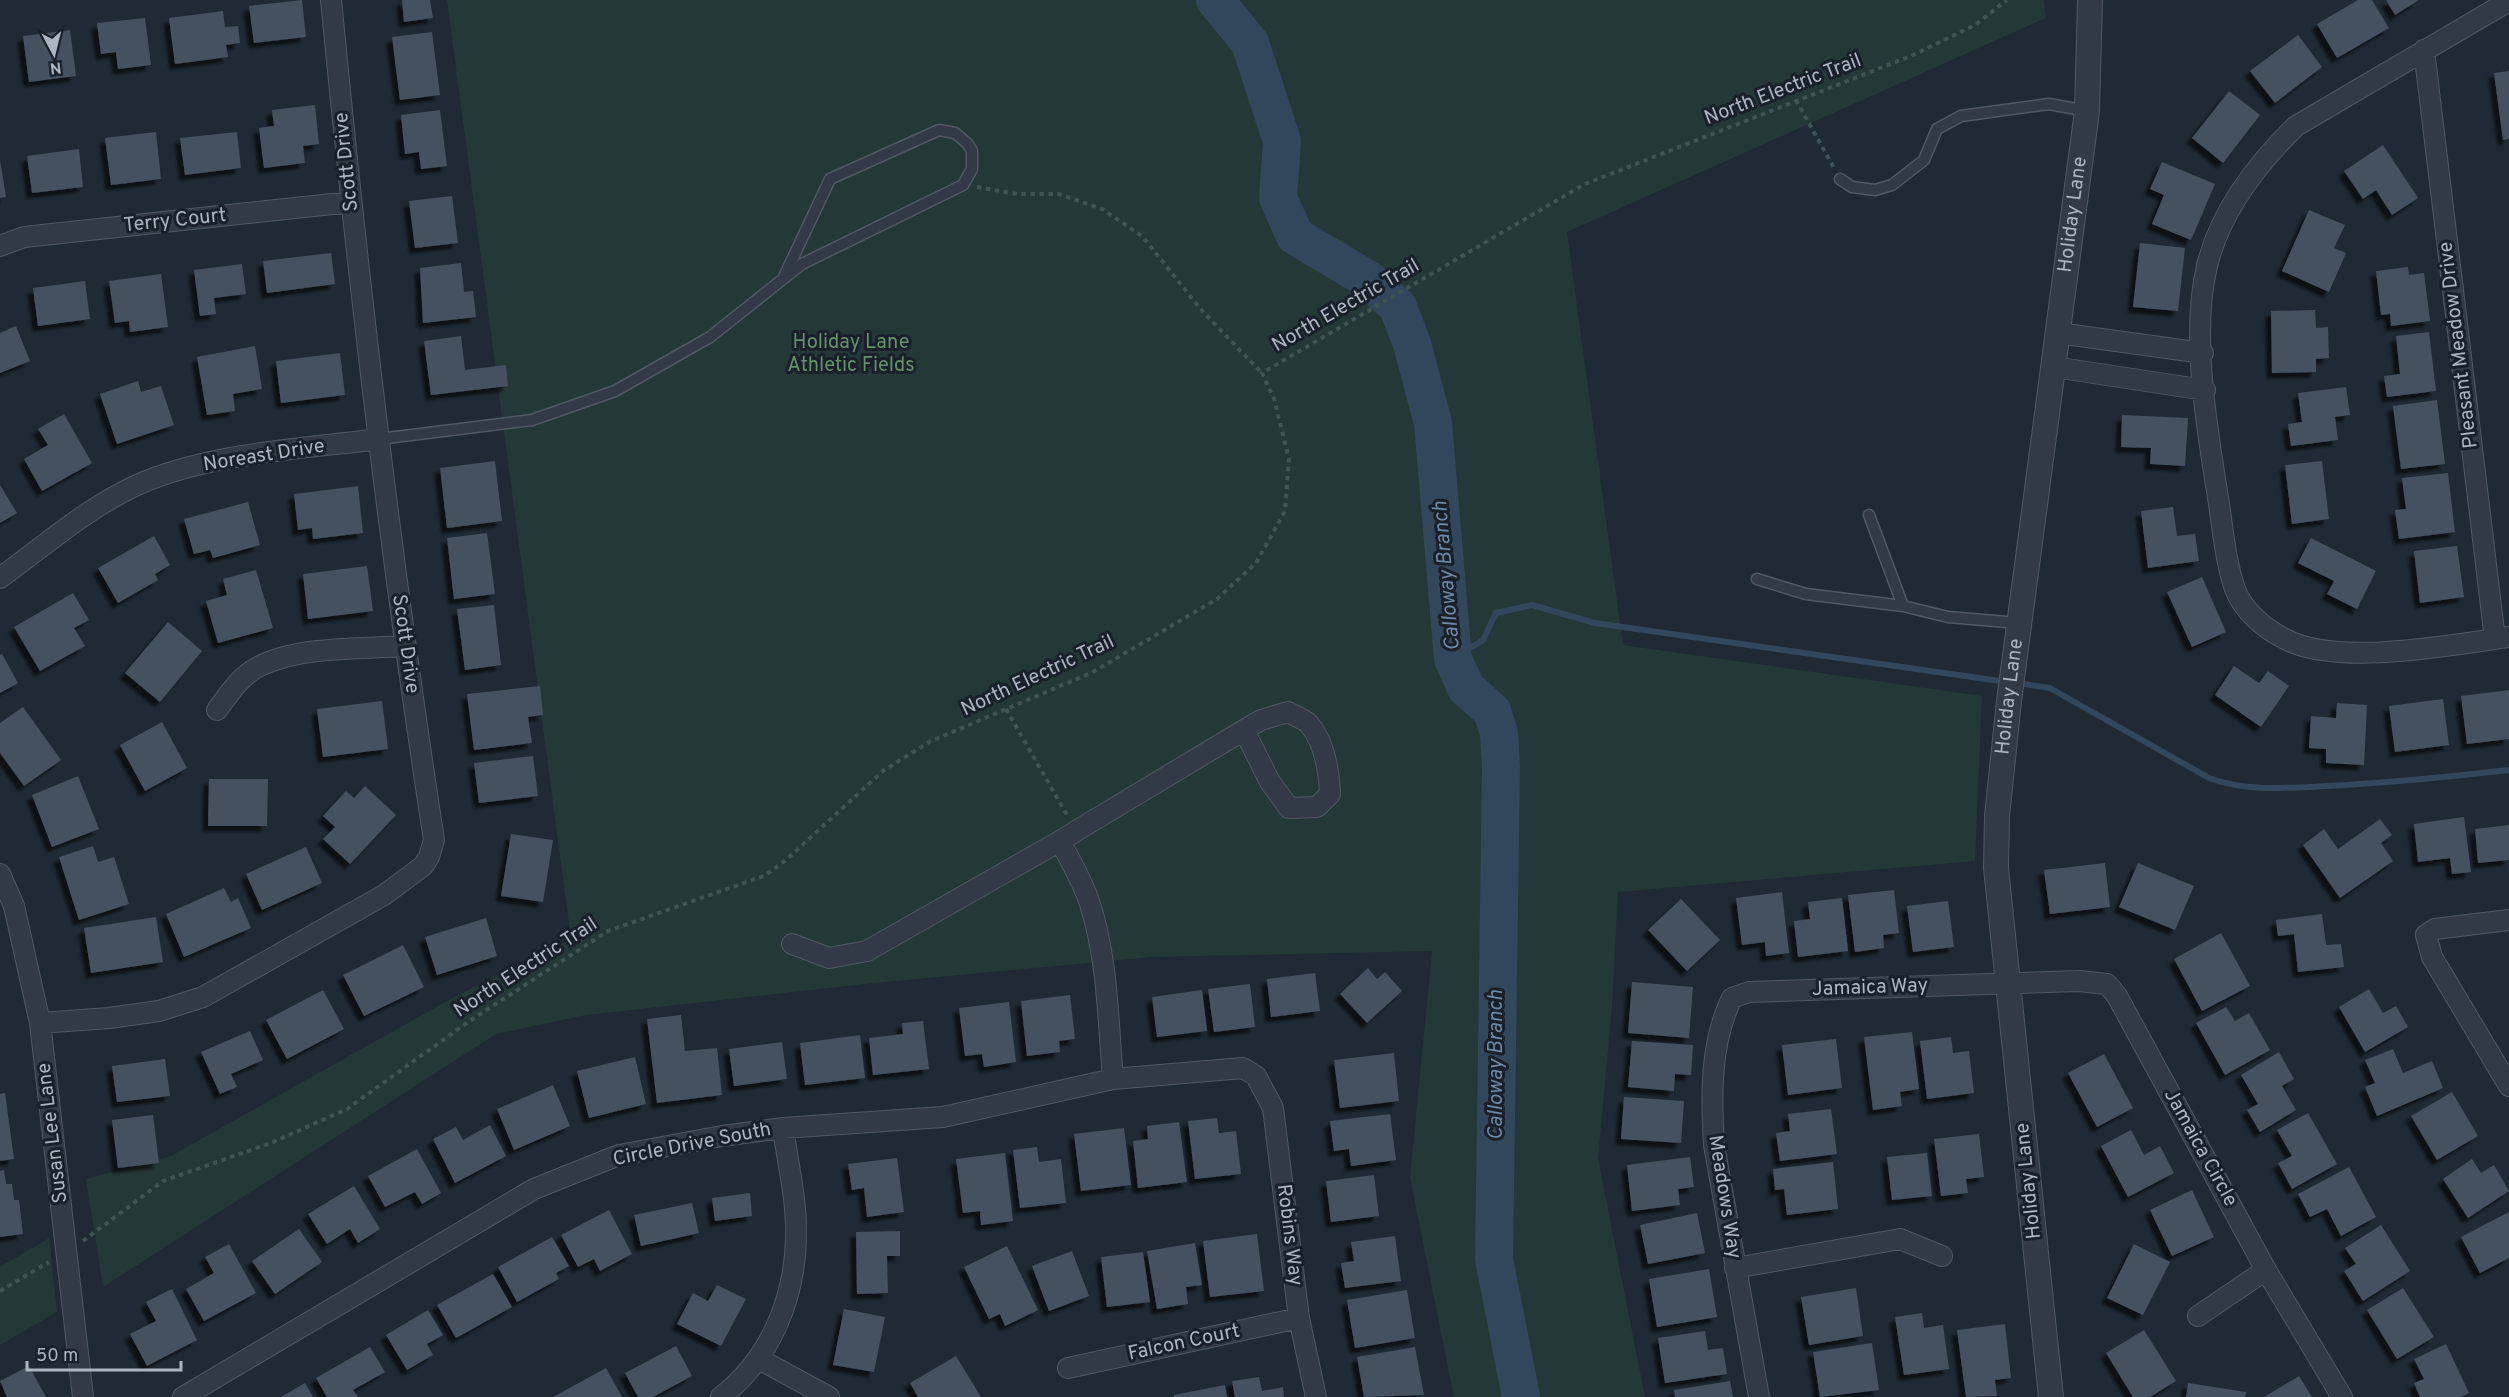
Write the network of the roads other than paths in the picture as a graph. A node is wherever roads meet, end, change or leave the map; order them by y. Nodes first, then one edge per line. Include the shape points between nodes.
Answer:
1 (331, 0) edge
2 (2090, 0) edge
3 (2509, 1) edge
4 (2424, 50) junction
5 (2087, 111) junction
6 (1840, 179) road end
7 (351, 202) junction
8 (0, 246) edge
9 (783, 279) junction
10 (2058, 333) junction
11 (2203, 352) junction
12 (2054, 367) junction
13 (2205, 390) junction
14 (379, 439) junction
15 (1869, 515) dead end
16 (0, 578) edge
17 (1757, 579) dead end
18 (1903, 606) junction
19 (2019, 623) junction
20 (2502, 638) edge
21 (404, 646) junction
22 (217, 710) dead end
23 (1244, 730) junction
24 (1068, 836) junction
25 (0, 874) edge
26 (2509, 920) edge
27 (792, 944) dead end
28 (2009, 984) junction
29 (1732, 998) joint
30 (40, 1023) junction
31 (1256, 1076) joint
32 (1113, 1079) junction
33 (2509, 1086) edge
34 (783, 1128) junction
35 (1942, 1257) dead end
36 (1735, 1268) junction
37 (2266, 1270) junction
38 (2198, 1316) dead end
39 (1299, 1318) junction
40 (759, 1359) junction
41 (1068, 1368) dead end
42 (83, 1397) edge
43 (183, 1397) edge
44 (721, 1397) edge
45 (829, 1397) edge
46 (1316, 1397) edge
47 (1759, 1397) edge
48 (2051, 1397) edge
49 (2342, 1397) edge

1 - 7 street, Scott Drive
2 - 5 street, Holiday Lane
3 - 4 street
4 - 11 street via 2296,126 2239,194 2207,267 2201,324
4 - 20 street, Pleasant Meadow Drive
5 - 6 lane via 2049,104 1961,116 1937,129 1924,160 1892,185 1875,190 1852,187
5 - 10 street, Holiday Lane
7 - 8 street, Terry Court via 24,237
7 - 14 street, Scott Drive
9 - 9 lane via 802,264 963,185 972,169 972,151 967,143 955,133 939,130 830,179
9 - 14 lane via 710,337 615,391 532,420
10 - 11 street
10 - 12 street, Holiday Lane
11 - 13 street
12 - 13 street
12 - 19 street, Holiday Lane
13 - 20 street via 2235,589 2246,608 2267,628 2310,648 2360,653
14 - 16 street, Noreast Drive via 214,461 137,485 96,509
14 - 21 street, Scott Drive
15 - 18 lane
17 - 18 lane via 1806,594
18 - 19 lane via 1948,617
19 - 28 street, Holiday Lane via 2008,701 1996,868
21 - 22 street via 319,651 258,667 235,685
21 - 30 street, Scott Drive via 434,840 423,866 384,895 203,997 159,1011
23 - 23 street via 1270,782 1289,808 1317,807 1329,794 1329,772 1308,723 1288,712
23 - 24 street
24 - 27 street via 867,951 828,958
24 - 32 street via 1089,903 1105,976
25 - 30 street, Susan Lee Lane via 14,906
26 - 33 street via 2435,929 2426,935 2432,957
28 - 29 street, Jamaica Way via 1749,992
28 - 37 street, Jamaica Circle via 2107,984
28 - 48 street, Holiday Lane
29 - 36 street, Meadows Way via 1724,1014 1715,1061 1712,1108 1714,1145
30 - 42 street, Susan Lee Lane
31 - 32 street, Circle Drive South via 1244,1068
31 - 39 street, Robins Way via 1273,1108
32 - 34 street, Circle Drive South via 943,1117
34 - 40 street via 794,1205 793,1274 776,1330
34 - 43 street, Circle Drive South via 619,1155 534,1189
35 - 36 street via 1900,1239
36 - 47 street, Meadows Way
37 - 38 street
37 - 49 street, Jamaica Circle
39 - 41 street, Falcon Court
39 - 46 street, Robins Way
40 - 44 street
40 - 45 street

